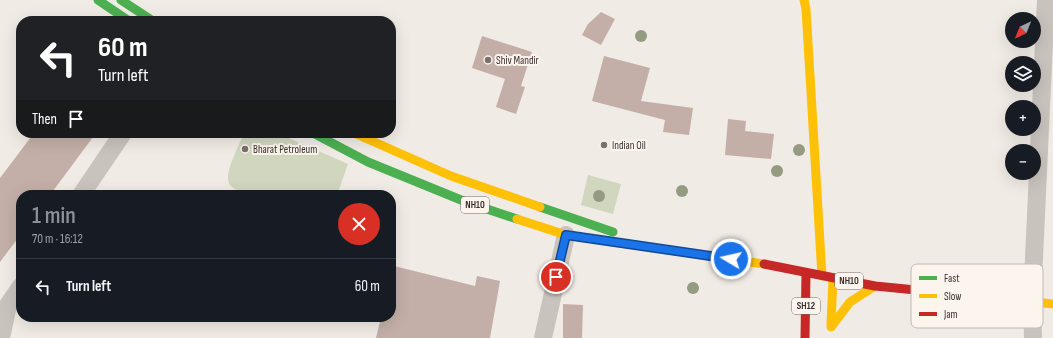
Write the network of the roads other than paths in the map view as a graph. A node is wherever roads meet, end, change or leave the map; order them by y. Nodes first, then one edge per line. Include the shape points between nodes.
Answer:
1 (98, 0) edge
2 (122, 0) edge
3 (804, 0) edge
4 (1046, 0) edge
5 (122, 16) edge
6 (146, 16) edge
7 (120, 138) edge
8 (322, 138) edge
9 (365, 138) edge
10 (85, 190) edge
11 (566, 235) junction
12 (647, 246) junction
13 (1034, 264) edge
14 (806, 273) junction
15 (822, 276) junction
16 (833, 278) junction
17 (874, 286) junction
18 (911, 290) edge
19 (16, 293) edge
20 (1043, 303) edge
21 (1053, 304) edge
22 (831, 327) junction
23 (1033, 328) edge
24 (0, 338) edge
25 (544, 338) edge
26 (805, 338) edge
27 (830, 338) edge
28 (1033, 338) edge

1 - 5 main road
2 - 6 main road
3 - 15 main road
4 - 13 street
7 - 10 street
8 - 11 main road, NH10 via 368,162 466,202
9 - 12 main road via 451,176
11 - 12 main road, NH10
11 - 25 street
12 - 14 main road, NH10
14 - 15 main road, NH10
14 - 26 main road, SH12
15 - 16 main road, NH10
16 - 17 main road, NH10
16 - 22 main road, SH12
17 - 18 main road, NH10
17 - 22 main road via 845,305
19 - 24 street via 8,305
20 - 21 main road, NH10
22 - 27 main road, SH12
23 - 28 street

